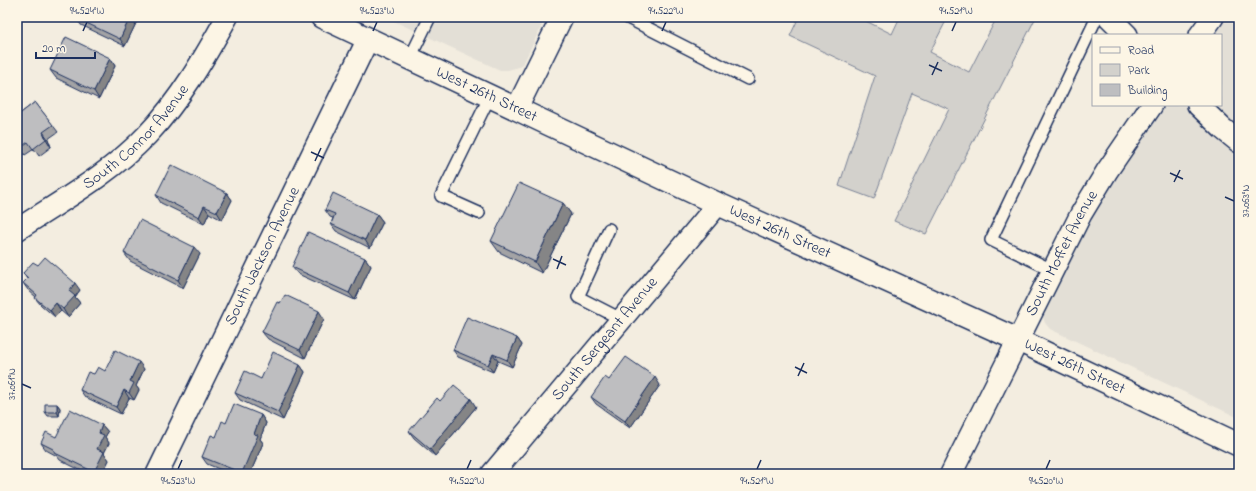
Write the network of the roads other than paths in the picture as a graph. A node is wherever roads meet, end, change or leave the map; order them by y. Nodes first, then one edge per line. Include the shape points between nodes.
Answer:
1 (227, 17) edge
2 (322, 17) edge
3 (430, 17) edge
4 (562, 17) edge
5 (628, 17) edge
6 (1097, 17) edge
7 (1109, 17) edge
8 (1213, 17) edge
9 (1126, 34) edge
10 (1201, 34) edge
11 (368, 39) junction
12 (410, 58) junction
13 (748, 79) dead end
14 (490, 96) junction
15 (1151, 106) edge
16 (1199, 106) edge
17 (517, 108) junction
18 (1239, 142) edge
19 (718, 204) junction
20 (480, 213) dead end
21 (610, 229) dead end
22 (17, 230) edge
23 (1052, 270) junction
24 (621, 320) junction
25 (1018, 340) junction
26 (1239, 445) edge
27 (157, 474) edge
28 (492, 474) edge
29 (952, 474) edge

1 - 22 street, South Connor Avenue via 191,79 147,135 110,168
2 - 11 main road, West 26th Street
3 - 12 lane
4 - 17 street
5 - 13 lane
6 - 23 lane via 991,240
7 - 9 street
8 - 10 street
11 - 12 main road, West 26th Street
11 - 27 street, South Jackson Avenue
12 - 14 main road, West 26th Street
14 - 17 main road, West 26th Street
14 - 20 lane via 441,196
15 - 23 street, South Moffet Avenue via 1093,194
16 - 18 street
17 - 19 main road, West 26th Street
19 - 24 street, South Sergeant Avenue
19 - 25 main road, West 26th Street
21 - 24 lane via 578,298
23 - 25 street, South Moffet Avenue
24 - 28 street, South Sergeant Avenue
25 - 26 main road, West 26th Street
25 - 29 street, South Moffet Avenue

